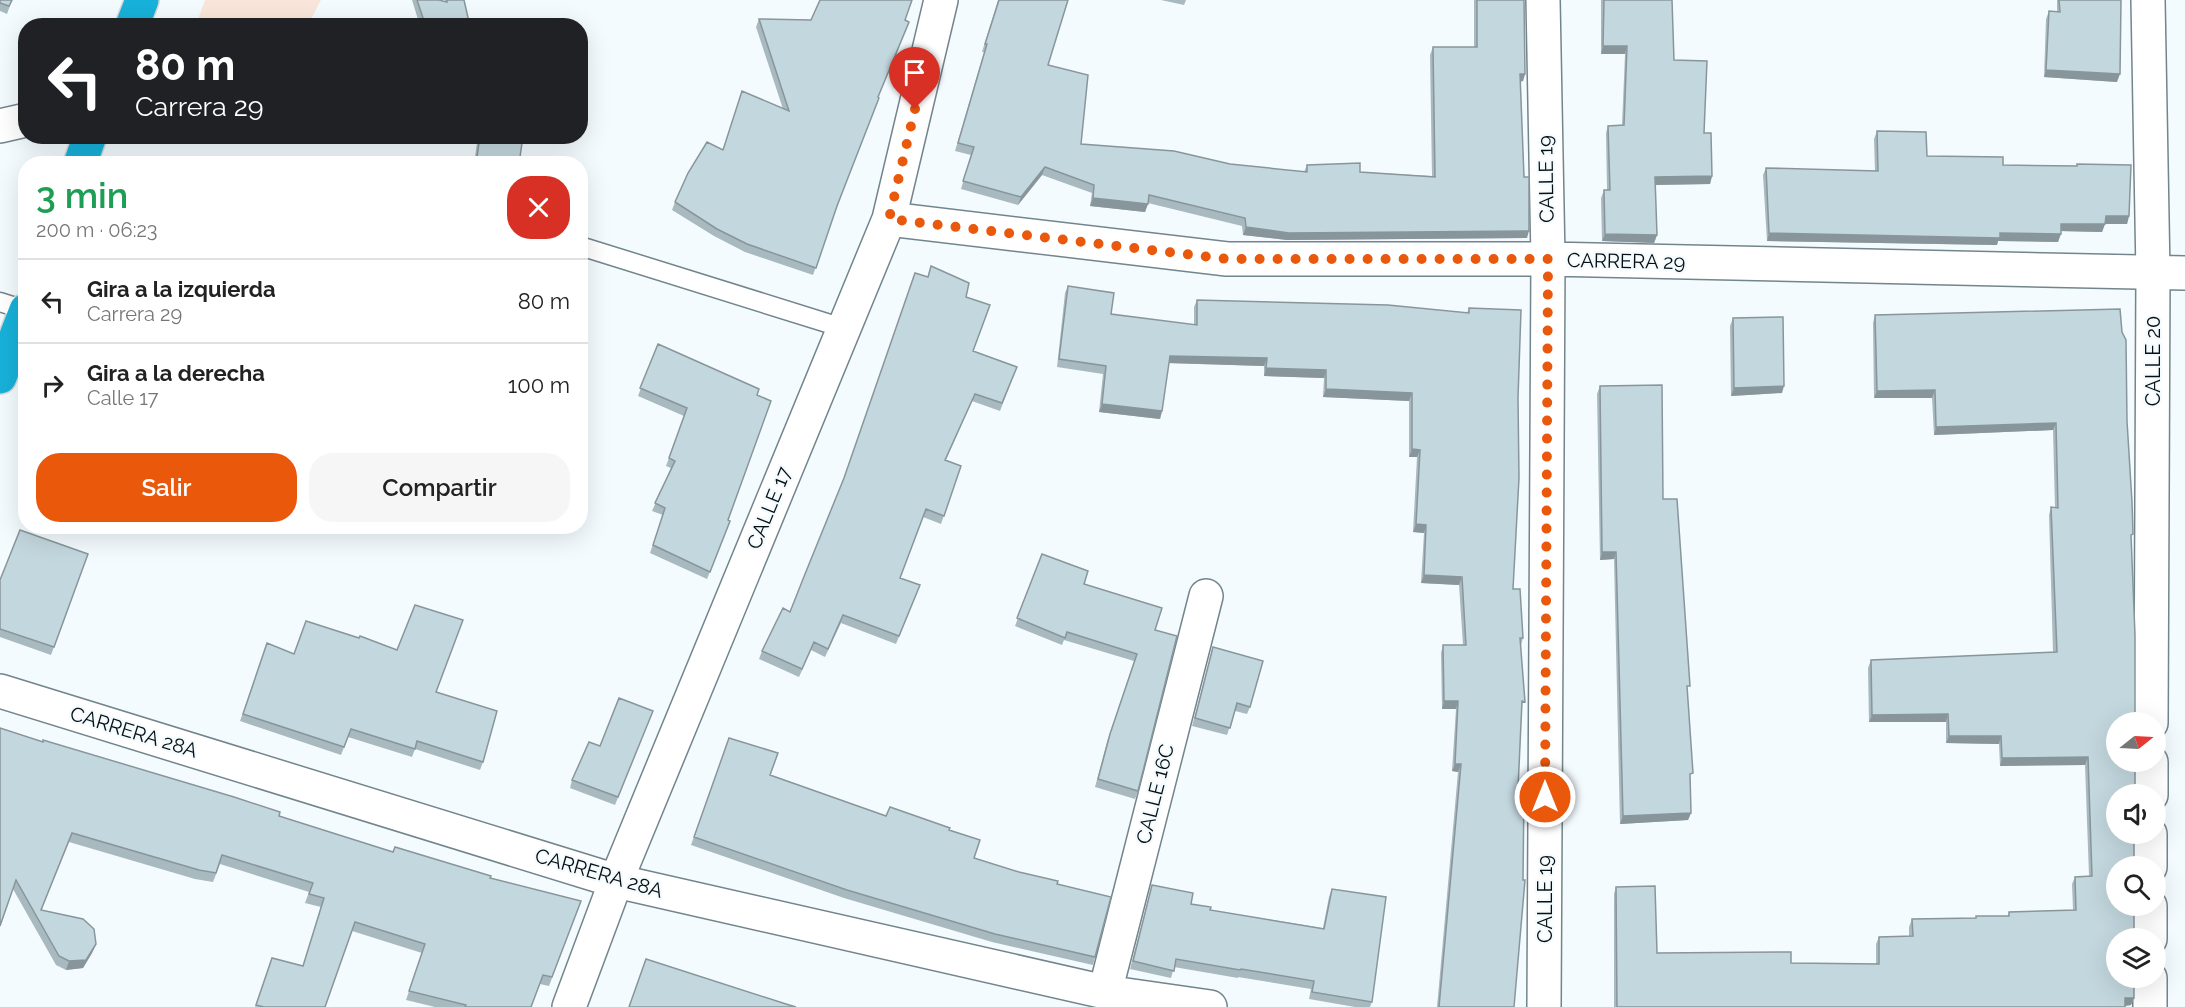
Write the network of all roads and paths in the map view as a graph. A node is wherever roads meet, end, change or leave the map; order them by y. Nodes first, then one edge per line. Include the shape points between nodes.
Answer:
1 (142, 0) edge
2 (941, 0) edge
3 (1543, 0) edge
4 (2148, 0) edge
5 (135, 18) edge
6 (18, 122) edge
7 (0, 126) edge
8 (889, 219) junction
9 (588, 248) edge
10 (1548, 259) junction
11 (2169, 273) edge
12 (0, 302) edge
13 (18, 308) edge
14 (843, 328) junction
15 (18, 329) edge
16 (0, 377) edge
17 (1206, 596) dead end
18 (0, 691) edge
19 (2151, 712) edge
20 (616, 880) junction
21 (2150, 988) edge
22 (1105, 992) junction
23 (569, 1007) edge
24 (1210, 1007) edge
25 (1544, 1007) edge
26 (2150, 1007) edge

1 - 5 highway
2 - 8 street, CALLE 17
3 - 10 street, CALLE 19
4 - 11 street, CALLE 20
6 - 7 street
8 - 10 street, CARRERA 29 via 1227,259
8 - 14 street, CALLE 17
9 - 14 lane
10 - 11 street, CARRERA 29
10 - 25 street, CALLE 19
11 - 19 street, CALLE 20
12 - 13 lane
14 - 20 street, CALLE 17
15 - 16 highway
17 - 22 street, CALLE 16C
18 - 20 street, CARRERA 28A
20 - 22 street, CARRERA 28A
20 - 23 street, CALLE 17
21 - 26 street
22 - 24 street, CARRERA 28A

